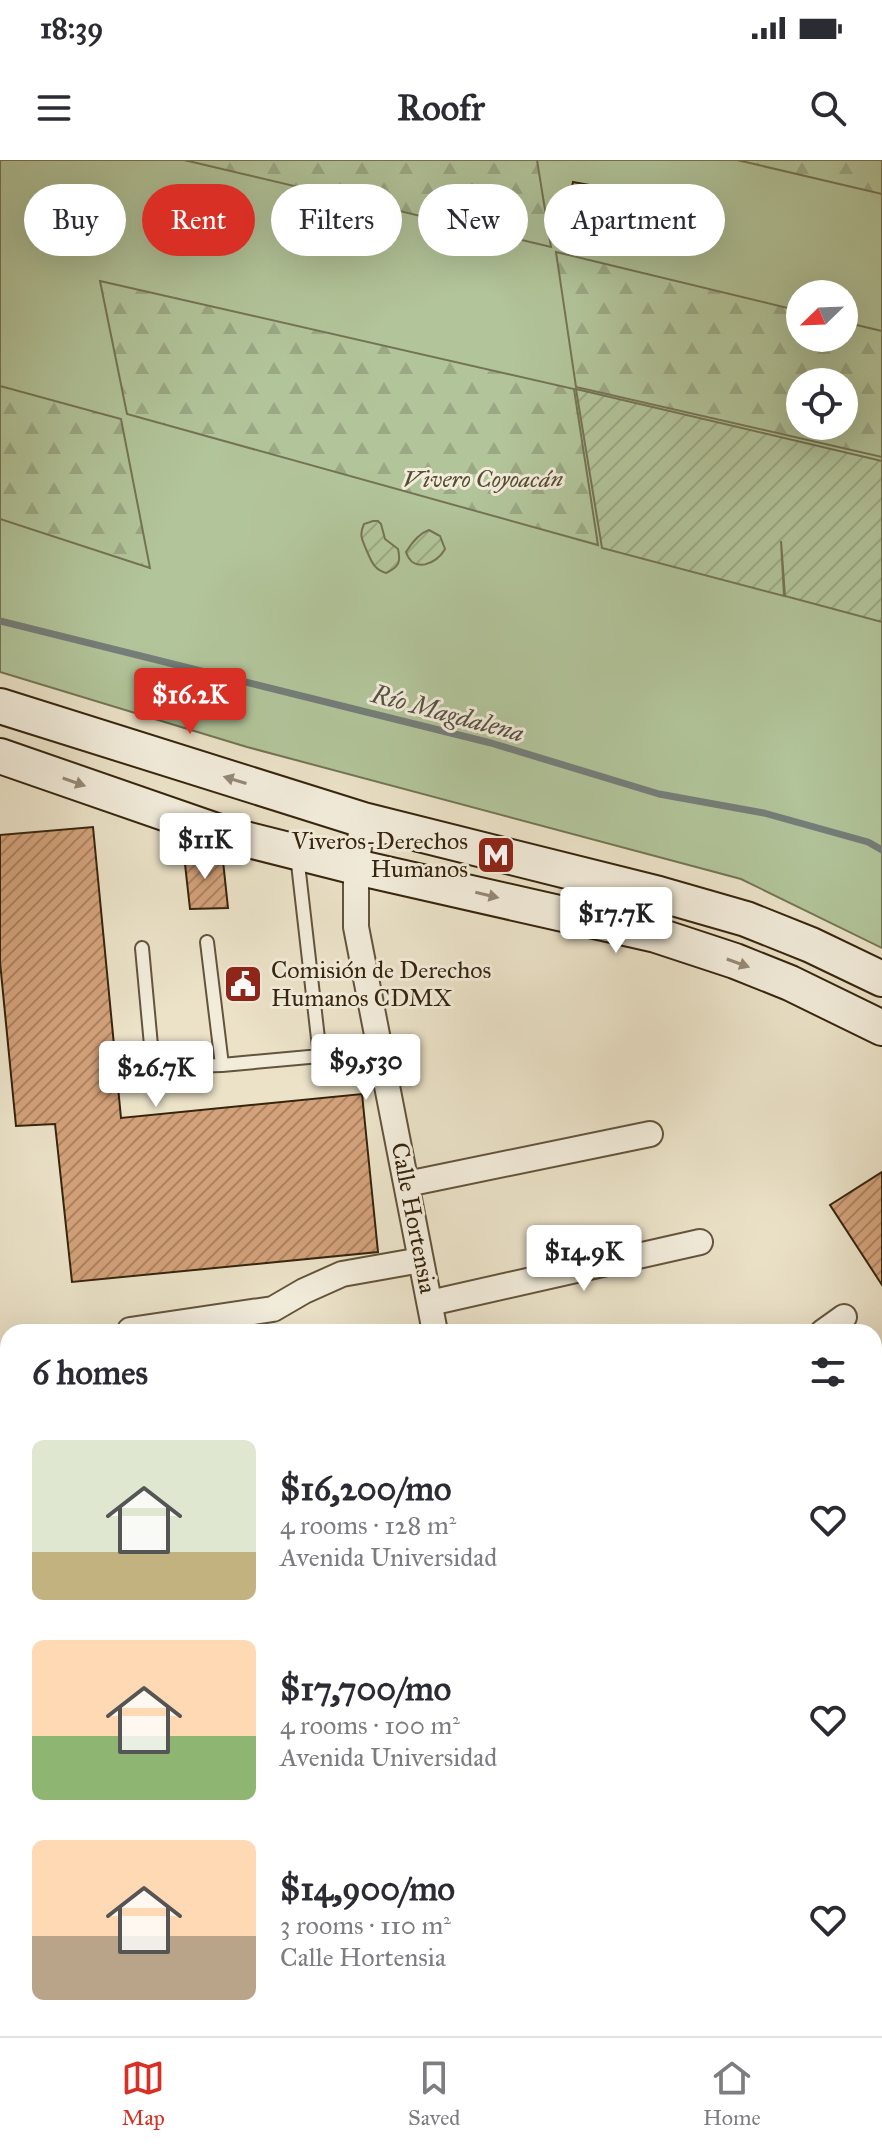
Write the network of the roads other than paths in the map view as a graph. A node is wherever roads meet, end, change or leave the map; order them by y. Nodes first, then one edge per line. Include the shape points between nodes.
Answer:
1 (0, 706) edge
2 (0, 756) edge
3 (363, 820) junction
4 (297, 851) junction
5 (356, 867) junction
6 (207, 942) dead end
7 (142, 948) dead end
8 (882, 979) edge
9 (882, 1028) edge
10 (222, 1065) junction
11 (650, 1134) dead end
12 (407, 1184) junction
13 (700, 1242) dead end
14 (421, 1260) junction
15 (430, 1303) junction
16 (844, 1317) dead end
17 (171, 1324) edge
18 (434, 1324) edge
19 (834, 1324) edge

3 -> 1 main road
2 -> 4 main road via 225,834
3 - 5 street, Calle Hortensia
3 - 8 main road via 746,919
4 - 5 main road
4 - 10 lane via 320,1056
5 -> 9 main road via 656,935 790,983
5 - 12 street, Calle Hortensia via 356,927
6 - 10 lane
7 - 10 lane via 153,1067
11 - 12 street
12 - 14 street, Calle Hortensia
13 - 15 street
14 - 15 street, Calle Hortensia
14 - 17 street via 342,1274 273,1309
15 - 18 street, Calle Hortensia
16 - 19 street

